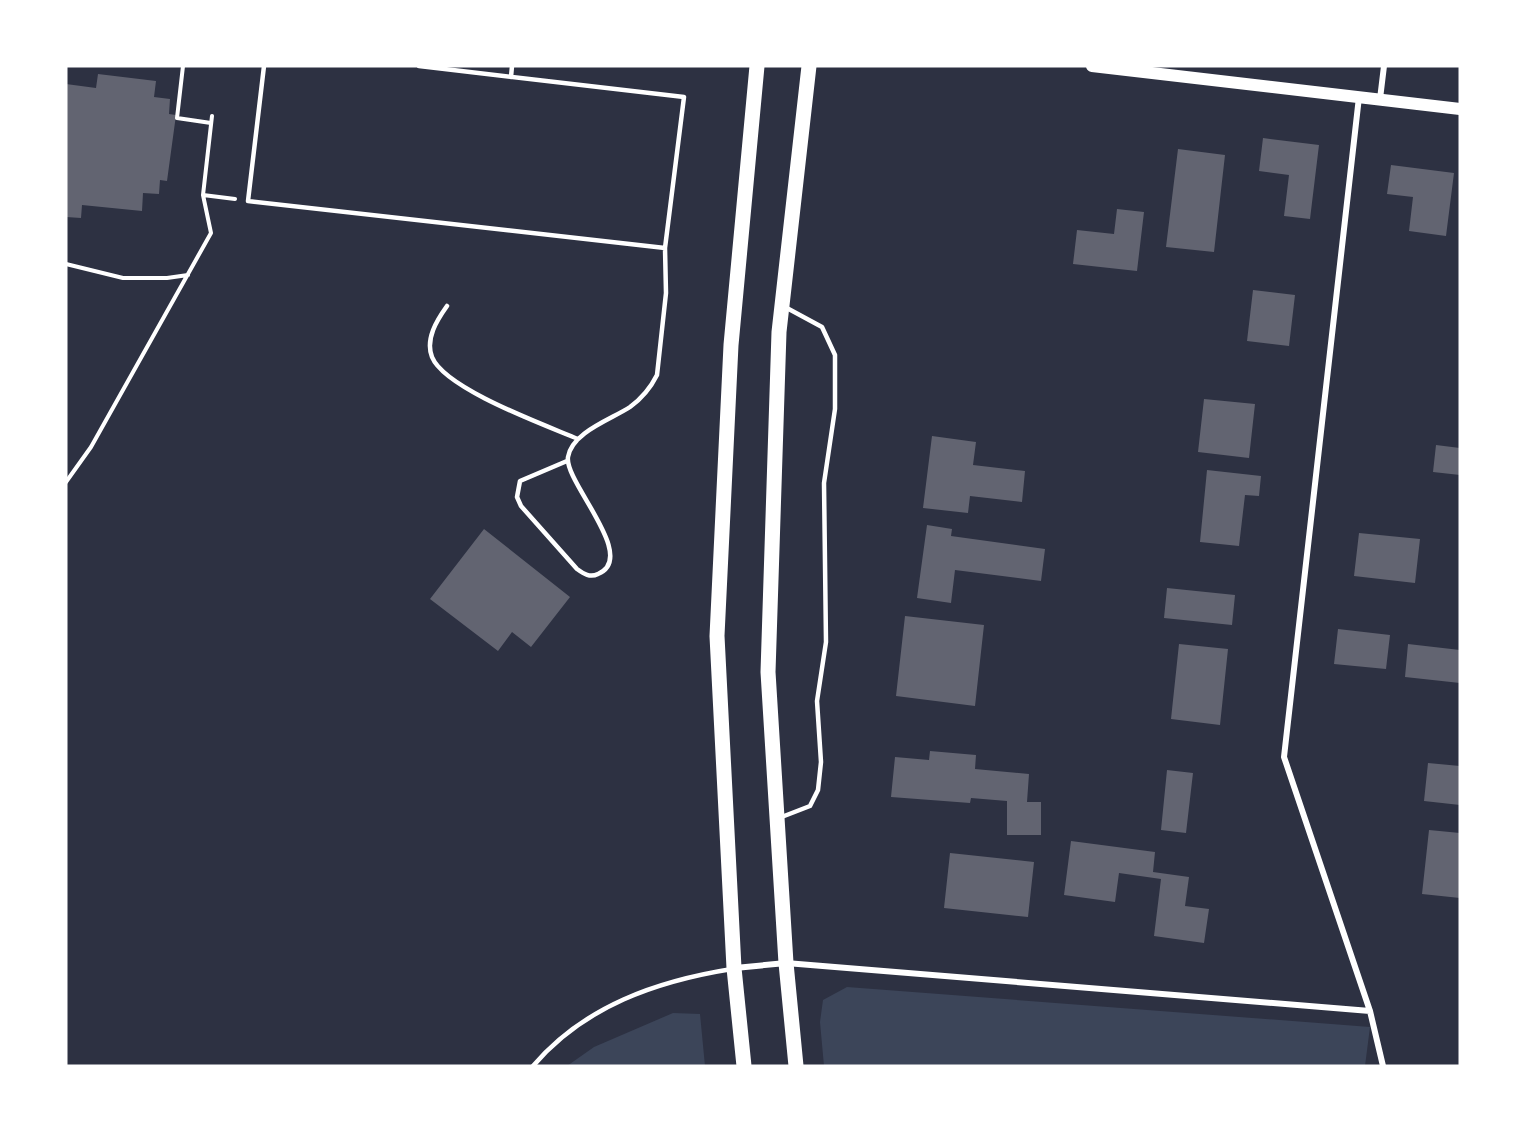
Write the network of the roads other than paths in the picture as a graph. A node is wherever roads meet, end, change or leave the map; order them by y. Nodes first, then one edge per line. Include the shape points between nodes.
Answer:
1 (264, 66) edge
2 (419, 66) edge
3 (512, 66) edge
4 (757, 66) edge
5 (809, 66) edge
6 (1092, 66) edge
7 (1384, 66) edge
8 (511, 77) junction
9 (1359, 97) junction
10 (1380, 99) junction
11 (1460, 110) edge
12 (665, 248) junction
13 (447, 306) dead end
14 (782, 306) junction
15 (578, 439) junction
16 (567, 460) junction
17 (777, 818) junction
18 (786, 963) junction
19 (734, 968) junction
20 (1370, 1011) junction
21 (533, 1066) edge
22 (744, 1066) edge
23 (796, 1066) edge
24 (1383, 1066) edge

1 - 12 lane via 248,201
2 - 8 lane
3 - 8 lane
4 - 19 main road via 731,345 717,636
5 - 14 main road
6 - 9 main road
7 - 10 street
8 - 12 lane via 684,97
9 - 10 main road
9 - 20 street via 1284,757
10 - 11 main road
12 - 15 lane via 666,293 657,375 632,405
13 - 15 lane via 431,338 432,356 441,371 478,395
14 - 17 main road via 768,672
14 - 17 lane via 822,327 835,355 835,409 824,483 826,642 818,701 818,790 810,806
15 - 16 lane
16 - 16 lane via 607,541 610,561 596,576 587,576 577,569 517,497 519,481
17 - 18 main road
18 - 19 street
18 - 20 street
18 - 23 main road
19 - 21 lane via 672,980 609,1004 546,1050
19 - 22 main road
20 - 24 street

